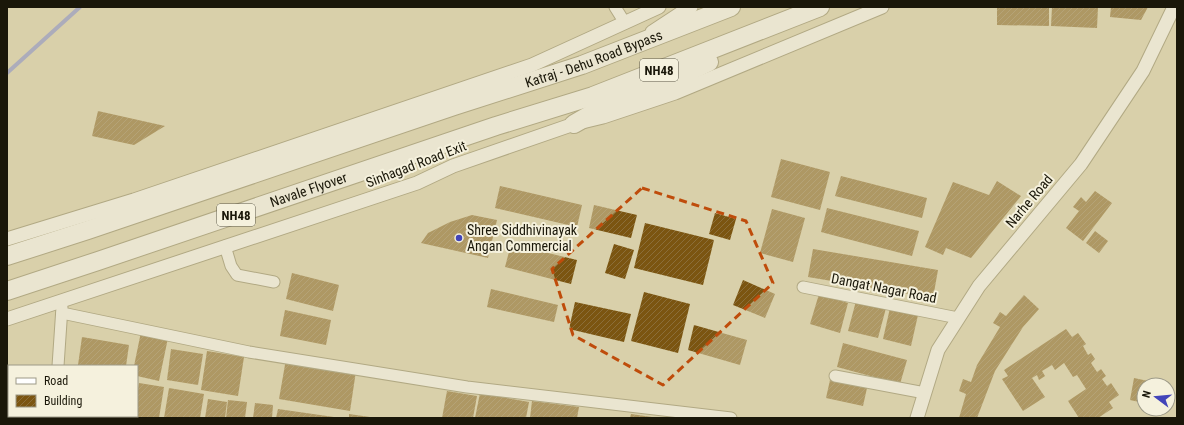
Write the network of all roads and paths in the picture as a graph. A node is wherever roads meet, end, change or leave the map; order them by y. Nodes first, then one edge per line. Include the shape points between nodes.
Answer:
1 (615, 7) edge
2 (659, 7) edge
3 (691, 7) edge
4 (731, 7) edge
5 (820, 7) edge
6 (882, 7) edge
7 (1174, 7) edge
8 (624, 23) junction
9 (753, 33) junction
10 (634, 44) junction
11 (574, 124) junction
12 (7, 239) edge
13 (224, 246) junction
14 (7, 256) edge
15 (274, 282) dead end
16 (803, 287) dead end
17 (7, 290) edge
18 (63, 306) junction
19 (958, 318) junction
20 (7, 319) edge
21 (58, 365) edge
22 (835, 376) dead end
23 (924, 393) junction
24 (731, 418) edge
25 (917, 418) edge

1 - 8 street
2 - 8 street
3 - 10 street
4 - 10 highway, Katraj - Dehu Road Bypass / NH48
5 - 9 highway, NH48
6 - 11 street, Sinhagad Road Exit via 675,93
7 - 19 street, Narhe Road via 1143,71 1081,164 980,286
8 - 12 street via 532,65 134,200
9 - 11 highway via 733,50 662,84 600,109
9 - 17 highway, Navale Flyover / NH48 via 593,96 496,126
10 - 14 highway, Katraj - Dehu Road Bypass / NH48 via 582,65
11 - 13 street, Sinhagad Road Exit via 453,166 417,183
13 - 15 street via 231,266 238,275
13 - 18 street, Sinhagad Road Exit
16 - 19 street, Dangat Nagar Road
18 - 20 street, Sinhagad Road Exit
18 - 21 street
18 - 24 street via 249,352 467,387
19 - 23 street, Narhe Road via 938,350
22 - 23 street
23 - 25 street, Narhe Road

